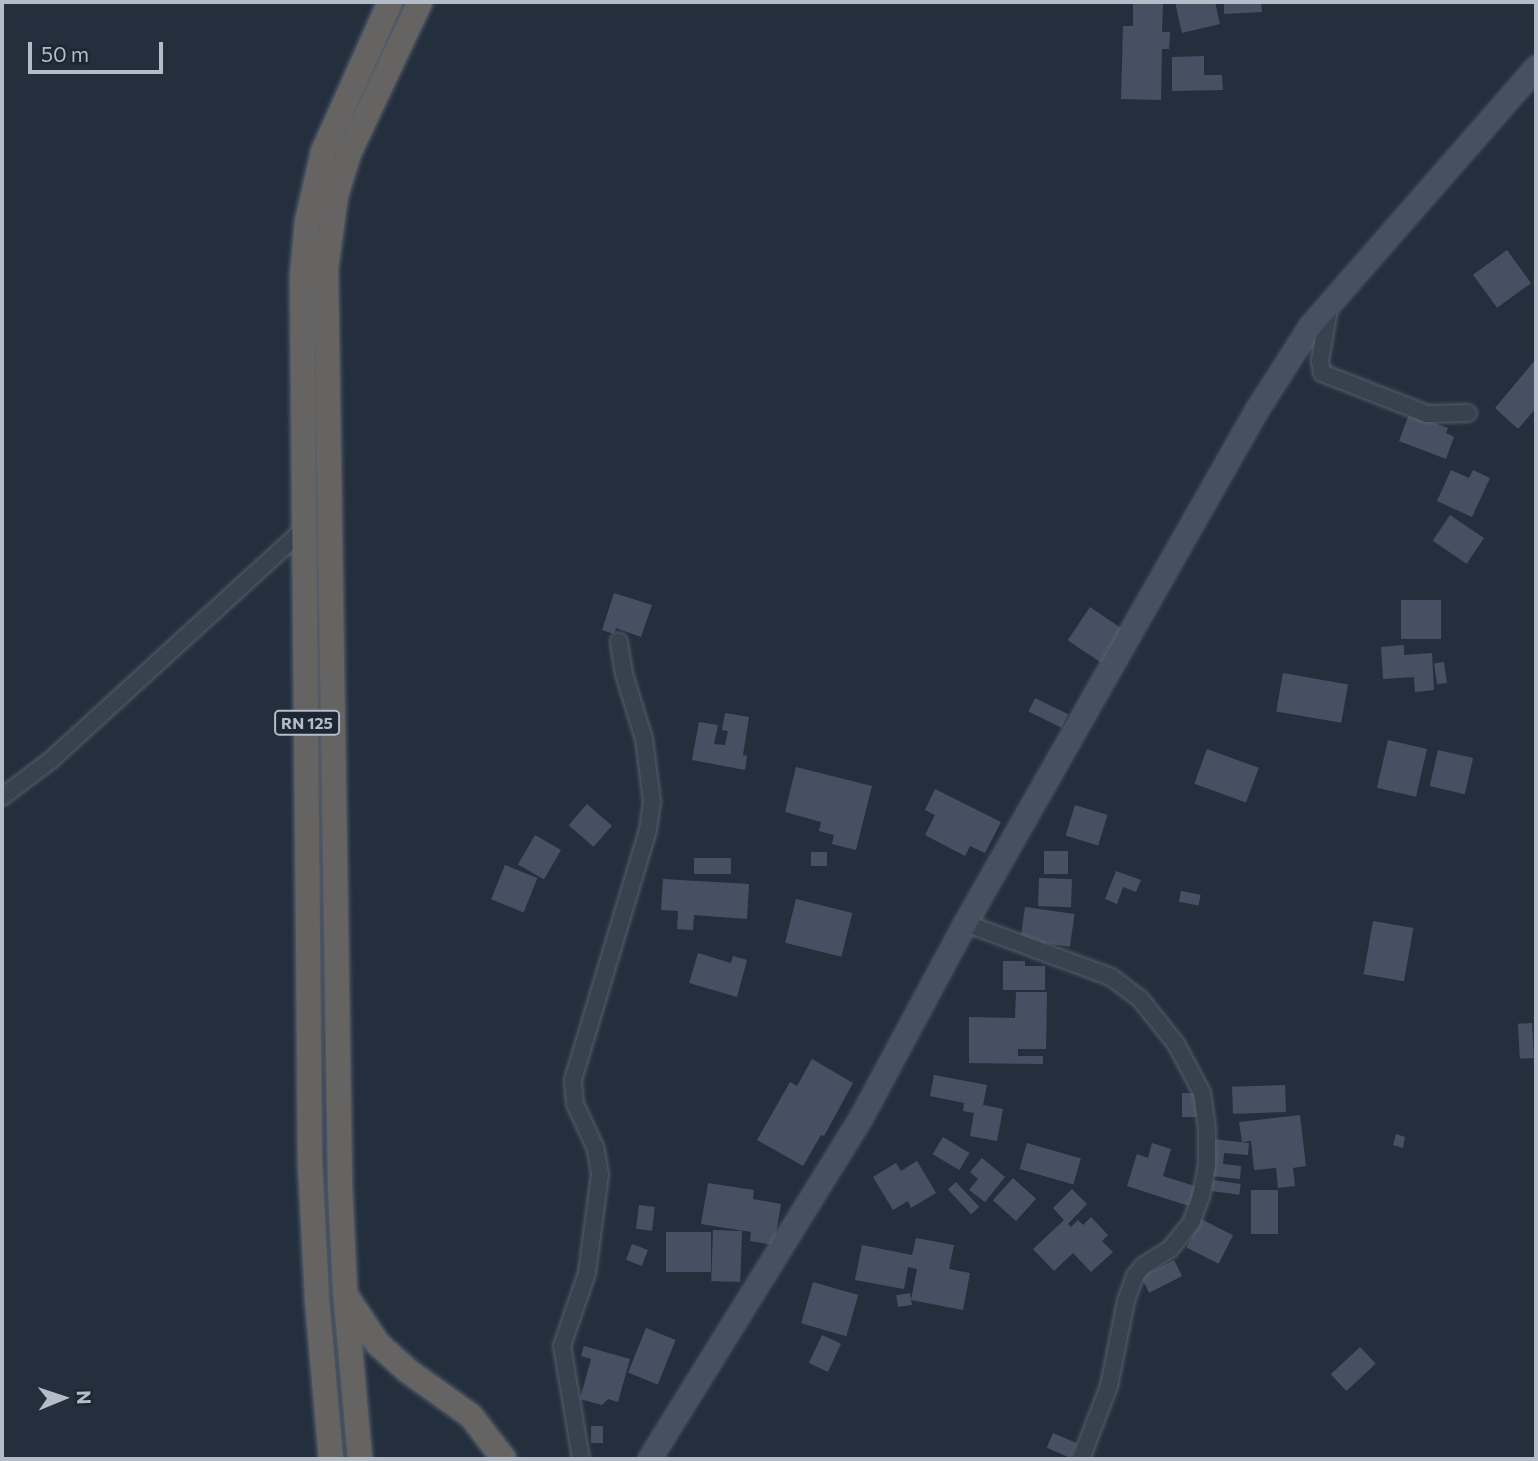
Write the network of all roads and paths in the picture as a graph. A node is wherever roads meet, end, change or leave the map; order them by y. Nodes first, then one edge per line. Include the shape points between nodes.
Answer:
1 (390, 2) edge
2 (420, 2) edge
3 (1534, 76) edge
4 (1331, 302) junction
5 (1468, 413) dead end
6 (307, 526) junction
7 (619, 641) dead end
8 (2, 797) edge
9 (965, 923) junction
10 (345, 1292) junction
11 (331, 1459) edge
12 (360, 1459) edge
13 (504, 1459) edge
14 (581, 1459) edge
15 (649, 1459) edge
16 (1081, 1459) edge

1 - 6 highway, RN 125 via 329,135 307,222 302,306
2 - 10 highway via 349,153 336,195 326,268
3 - 4 main road
4 - 5 street via 1322,373 1427,414
4 - 9 main road via 1310,326 1256,410
6 - 8 street via 51,760
6 - 11 highway, RN 125 via 310,1147
7 - 14 street via 644,739 652,802 648,830 573,1080 575,1104 600,1174 587,1273 562,1346
9 - 15 main road via 837,1157
9 - 16 street via 1111,977 1141,1000 1169,1035 1202,1093 1207,1166 1201,1196 1191,1223 1170,1249 1135,1276 1109,1386
10 - 12 highway
10 - 13 highway via 378,1344 471,1416

